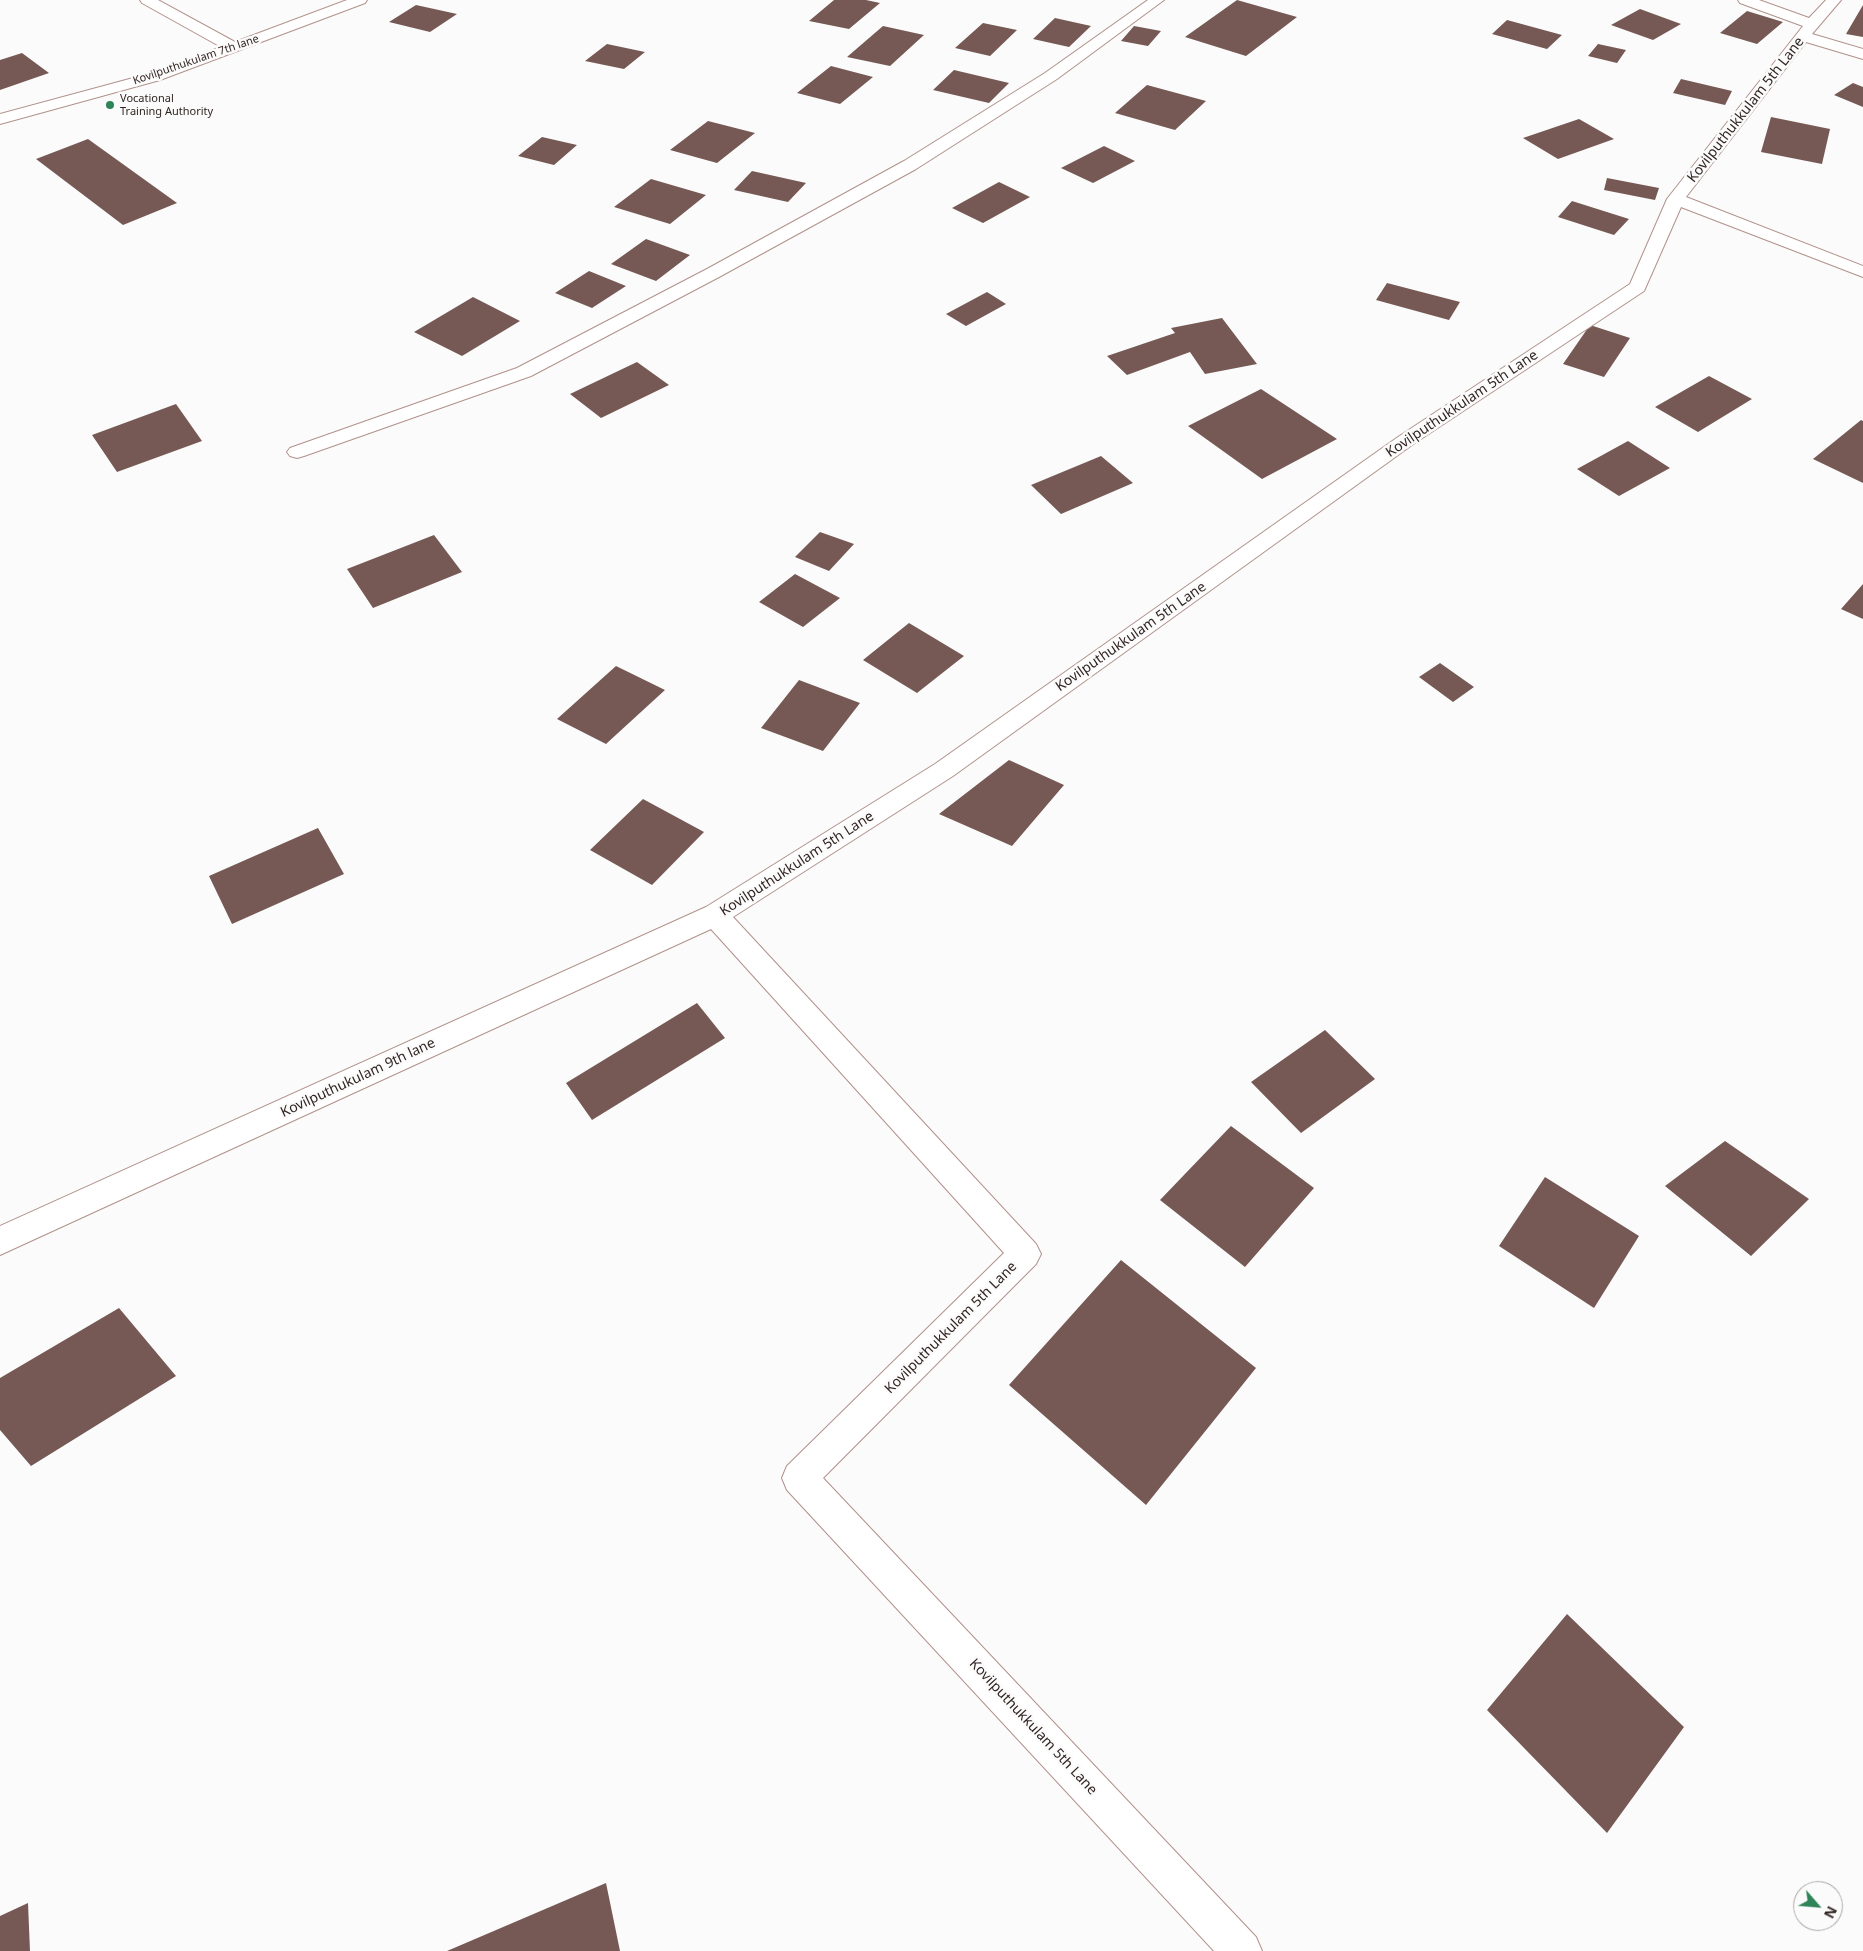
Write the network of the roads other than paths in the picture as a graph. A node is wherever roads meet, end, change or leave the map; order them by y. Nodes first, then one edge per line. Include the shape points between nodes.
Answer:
1 (147, 0) edge
2 (360, 0) edge
3 (1157, 0) edge
4 (1745, 0) edge
5 (1834, 0) edge
6 (1808, 30) junction
7 (233, 47) junction
8 (1863, 54) edge
9 (0, 119) edge
10 (1676, 199) junction
11 (1863, 272) edge
12 (297, 452) dead end
13 (715, 914) junction
14 (0, 1241) edge
15 (1242, 1951) edge

1 - 7 street
2 - 7 street, Kovilputhukulam 7th lane
3 - 12 street via 1051,76 910,164 704,278 524,372
4 - 6 street
5 - 6 street, Kovilputhukkulam 5th Lane
6 - 8 street
6 - 10 street, Kovilputhukkulam 5th Lane
7 - 9 street, Kovilputhukulam 7th lane via 154,76
10 - 11 street
10 - 13 street, Kovilputhukkulam 5th Lane via 1638,287 1406,441 944,770
13 - 14 street, Kovilputhukulam 9th lane
13 - 15 street, Kovilputhukkulam 5th Lane via 1026,1254 799,1478

